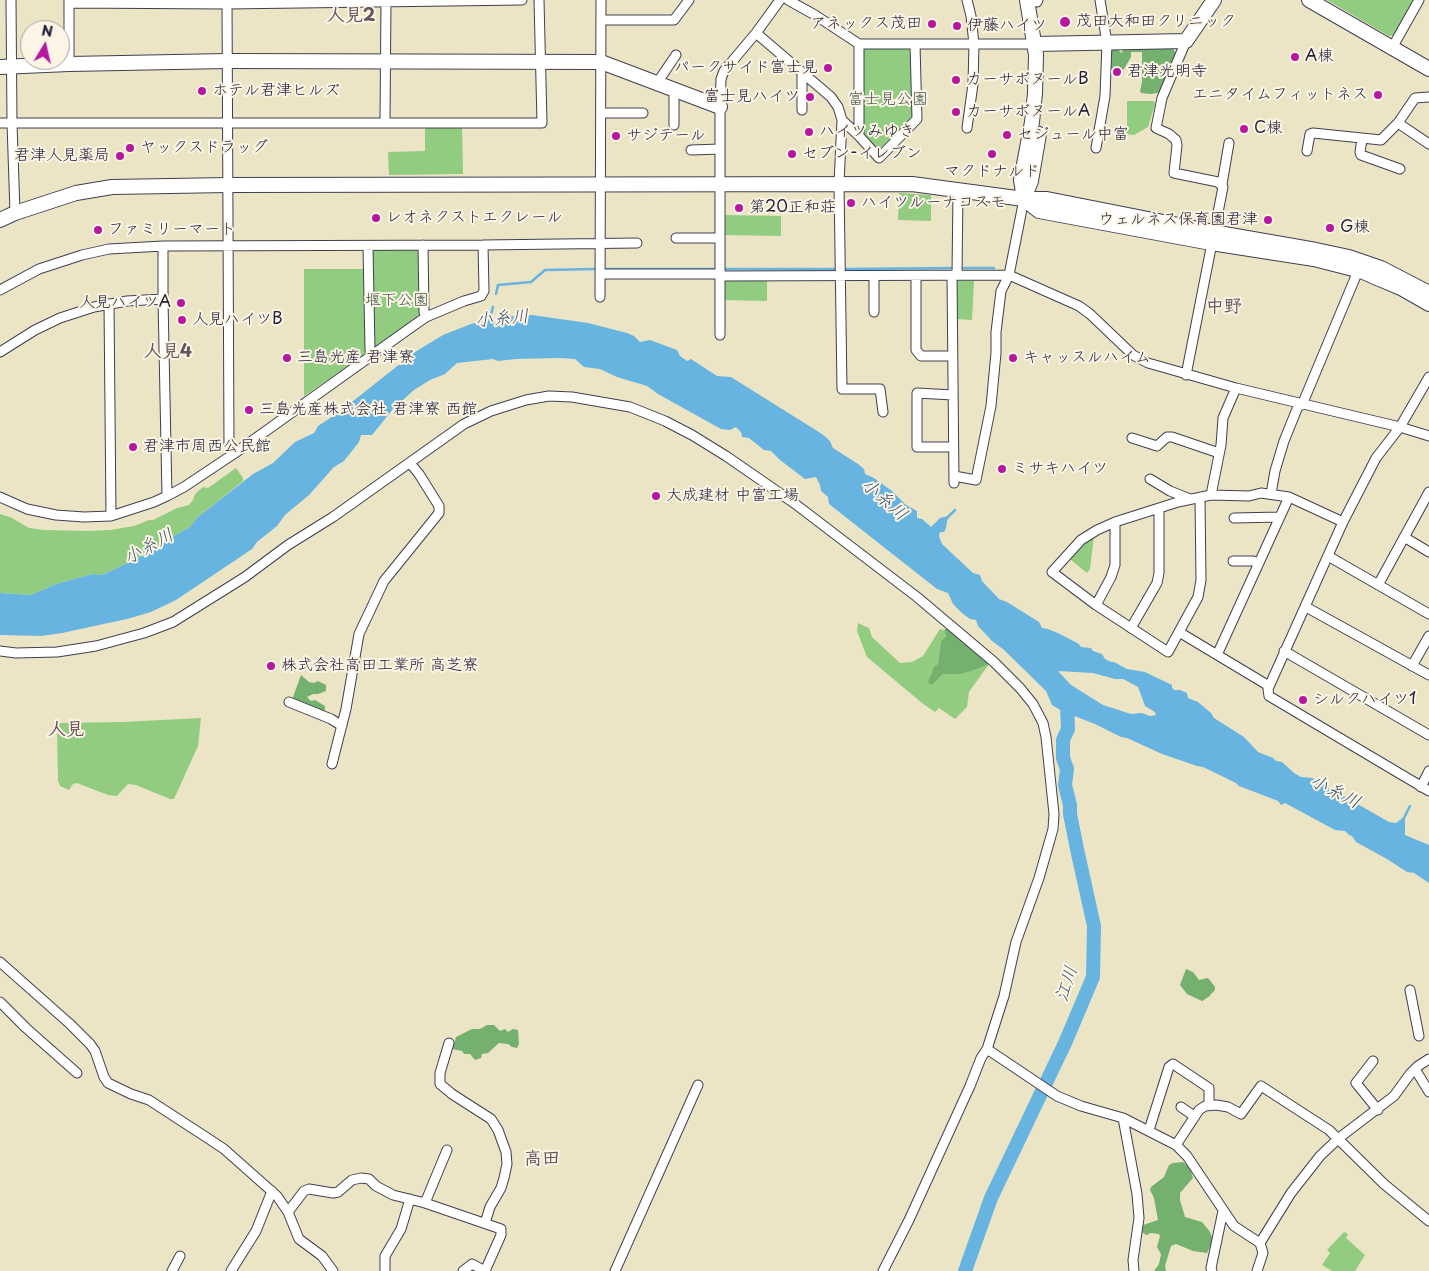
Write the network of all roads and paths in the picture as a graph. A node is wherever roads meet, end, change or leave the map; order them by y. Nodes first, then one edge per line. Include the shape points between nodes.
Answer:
1 (11, 0) edge
2 (522, 0) edge
3 (539, 0) edge
4 (601, 0) edge
5 (688, 0) edge
6 (780, 0) edge
7 (788, 0) edge
8 (967, 0) edge
9 (1100, 0) edge
10 (1214, 0) edge
11 (1310, 0) edge
12 (1421, 0) edge
13 (386, 1) edge
14 (1032, 1) edge
15 (69, 2) edge
16 (227, 2) edge
17 (1429, 4) edge
18 (69, 20) edge
19 (602, 20) junction
20 (756, 33) junction
21 (1186, 41) junction
22 (1108, 43) junction
23 (859, 44) junction
24 (915, 44) junction
25 (974, 44) junction
26 (1038, 44) junction
27 (1392, 48) junction
28 (676, 55) dead end
29 (386, 61) junction
30 (227, 62) junction
31 (541, 62) junction
32 (601, 62) junction
33 (70, 64) edge
34 (20, 66) edge
35 (6, 67) edge
36 (1429, 69) edge
37 (802, 73) junction
38 (656, 83) junction
39 (674, 89) junction
40 (1429, 97) edge
41 (720, 106) junction
42 (802, 110) dead end
43 (601, 113) junction
44 (643, 113) dead end
45 (842, 120) junction
46 (385, 122) junction
47 (0, 123) edge
48 (12, 123) junction
49 (1398, 123) junction
50 (228, 124) junction
51 (674, 125) dead end
52 (967, 128) dead end
53 (859, 136) junction
54 (1362, 139) junction
55 (1229, 142) dead end
56 (1429, 144) edge
57 (1096, 148) dead end
58 (720, 149) junction
59 (691, 150) dead end
60 (1307, 151) dead end
61 (1400, 170) dead end
62 (839, 183) junction
63 (601, 184) junction
64 (720, 184) junction
65 (1222, 184) junction
66 (228, 185) junction
67 (958, 190) junction
68 (1024, 199) junction
69 (15, 212) junction
70 (0, 220) edge
71 (1213, 237) junction
72 (676, 238) dead end
73 (720, 238) junction
74 (637, 243) dead end
75 (601, 244) junction
76 (423, 245) junction
77 (483, 245) junction
78 (163, 246) junction
79 (368, 246) junction
80 (228, 247) junction
81 (1358, 270) junction
82 (601, 274) junction
83 (721, 274) junction
84 (955, 275) junction
85 (1009, 275) junction
86 (841, 276) junction
87 (874, 276) junction
88 (916, 276) junction
89 (0, 290) edge
90 (1429, 293) edge
91 (600, 297) dead end
92 (163, 300) junction
93 (109, 304) junction
94 (1429, 304) edge
95 (874, 312) dead end
96 (426, 317) junction
97 (720, 335) dead end
98 (0, 352) edge
99 (372, 354) junction
100 (952, 356) junction
101 (1186, 375) junction
102 (1429, 377) edge
103 (1236, 388) junction
104 (953, 395) junction
105 (1300, 404) junction
106 (883, 412) dead end
107 (1400, 428) junction
108 (1429, 436) edge
109 (1132, 438) dead end
110 (953, 447) junction
111 (235, 453) junction
112 (1219, 453) junction
113 (410, 464) junction
114 (1150, 479) dead end
115 (1429, 492) edge
116 (1271, 494) junction
117 (1212, 495) junction
118 (167, 496) junction
119 (0, 497) edge
120 (1289, 498) junction
121 (1196, 499) junction
122 (1158, 508) junction
123 (110, 516) junction
124 (1280, 517) junction
125 (1234, 518) dead end
126 (1115, 522) junction
127 (1343, 522) junction
128 (1404, 537) junction
129 (1429, 552) edge
130 (1328, 556) junction
131 (1233, 561) dead end
132 (1259, 563) junction
133 (1378, 584) junction
134 (1096, 605) junction
135 (1306, 607) junction
136 (1429, 614) edge
137 (1130, 628) junction
138 (1179, 632) junction
139 (1429, 636) edge
140 (0, 651) edge
141 (1284, 651) junction
142 (1217, 655) junction
143 (1412, 666) junction
144 (1429, 675) edge
145 (1269, 686) junction
146 (289, 702) dead end
147 (342, 726) junction
148 (1429, 735) edge
149 (332, 764) dead end
150 (1429, 771) edge
151 (1425, 789) edge
152 (0, 962) edge
153 (1410, 990) dead end
154 (0, 1002) edge
155 (1429, 1033) edge
156 (449, 1043) dead end
157 (987, 1049) junction
158 (1429, 1059) edge
159 (1373, 1061) dead end
160 (1415, 1069) junction
161 (77, 1073) dead end
162 (698, 1085) dead end
163 (1429, 1092) edge
164 (1210, 1105) junction
165 (1181, 1107) dead end
166 (1378, 1110) junction
167 (1194, 1116) junction
168 (1123, 1118) junction
169 (1149, 1130) junction
170 (1339, 1138) junction
171 (1176, 1145) junction
172 (447, 1150) dead end
173 (272, 1191) junction
174 (410, 1200) junction
175 (425, 1203) junction
176 (1223, 1211) junction
177 (288, 1212) junction
178 (1429, 1221) edge
179 (485, 1223) junction
180 (1260, 1243) junction
181 (180, 1256) dead end
182 (172, 1271) edge
183 (231, 1271) edge
184 (333, 1271) edge
185 (384, 1271) edge
186 (463, 1271) edge
187 (615, 1271) edge
188 (883, 1271) edge
189 (1134, 1271) edge
190 (1212, 1271) edge
191 (1257, 1271) edge

1 - 35 street
2 - 13 street
3 - 31 street
4 - 19 street
5 - 19 street via 674,20
6 - 20 street
7 - 23 street
8 - 25 street
9 - 22 street
10 - 21 street
11 - 27 street
12 - 17 street
12 - 27 street
13 - 16 street
13 - 29 street
14 - 26 street
15 - 16 street
15 - 18 street
16 - 30 street
19 - 32 street
20 - 37 street
20 - 41 street via 724,71
21 - 22 street
21 - 65 street via 1162,98 1156,128 1176,140 1174,173
22 - 26 street
22 - 57 street via 1105,96
23 - 24 street
23 - 53 street
24 - 25 street
24 - 53 street via 917,119 879,158
25 - 26 street
25 - 52 street
26 - 68 street via 1043,68 1042,113 1031,181
27 - 36 street
28 - 38 street
29 - 30 street
29 - 31 street
29 - 46 street
30 - 33 street
30 - 50 street
31 - 32 street
31 - 46 street via 542,123
32 - 38 street
32 - 43 street
34 - 35 street
35 - 48 street
37 - 42 street
37 - 45 street via 831,97
38 - 39 street
39 - 41 street
39 - 51 street
40 - 49 street via 1415,98
41 - 58 street
43 - 44 street
43 - 63 street
45 - 53 street
45 - 62 street
46 - 50 street
47 - 48 street
48 - 50 street
48 - 69 street
49 - 54 street via 1381,140
49 - 56 street
50 - 66 street
54 - 60 street via 1313,133 1310,134
54 - 61 street via 1361,155
55 - 65 street
58 - 59 street
58 - 64 street
62 - 64 street
62 - 67 street via 912,184
62 - 86 street
63 - 64 street
63 - 66 street
63 - 75 street
64 - 73 street
65 - 71 street
66 - 69 street via 112,187 76,193
66 - 80 street
67 - 68 street
67 - 84 street
68 - 71 street via 1047,199
68 - 85 street
69 - 70 street
71 - 81 street
71 - 90 street via 1349,257 1381,268
71 - 101 street
72 - 73 street
73 - 83 street
74 - 75 street
75 - 77 street
75 - 82 street
76 - 77 street
76 - 79 street
76 - 96 street
77 - 96 street via 482,296
78 - 80 street
78 - 89 street via 110,249 82,255 39,269
78 - 92 street
79 - 80 street
79 - 99 street
80 - 111 street via 229,443
81 - 94 street
81 - 105 street
82 - 83 street
82 - 91 street
83 - 86 street
83 - 97 street
84 - 85 street
84 - 88 street
84 - 100 street
85 - 101 street via 1078,306 1133,355
85 - 110 street via 1002,291 991,406 976,480 954,479
86 - 87 street
86 - 106 street via 842,389 880,389
87 - 88 street
87 - 95 street
88 - 100 street via 916,350 921,356
92 - 93 street
92 - 118 street
93 - 98 street via 60,318
93 - 123 street
96 - 99 street
99 - 111 street
100 - 104 street
101 - 103 street
102 - 107 street
103 - 105 street
103 - 112 street via 1223,418
104 - 110 street
104 - 110 street via 917,393 917,446
105 - 107 street
105 - 116 street via 1284,442
107 - 108 street
107 - 127 street via 1376,458
109 - 112 street via 1157,446 1169,436
111 - 118 street
112 - 117 street
113 - 140 street via 173,622 96,646 56,652
113 - 147 street via 439,506 439,513 384,581 359,634
113 - 157 street via 464,424 526,400 572,397 630,407 692,435 794,502 925,603 1020,688 1034,704 1043,724 1053,829 1016,942 1004,996
114 - 121 street
115 - 128 street
116 - 117 street
116 - 120 street
117 - 121 street
118 - 123 street
119 - 123 street via 27,509 56,516
120 - 124 street
120 - 127 street
121 - 122 street
121 - 138 street via 1201,580 1198,597
122 - 126 street
122 - 137 street via 1157,583
124 - 125 street
124 - 132 street
126 - 134 street via 1115,565
126 - 134 street via 1081,540 1052,572
127 - 130 street
128 - 129 street
128 - 133 street
130 - 133 street
130 - 135 street
131 - 132 street
132 - 142 street
133 - 136 street
134 - 137 street
135 - 141 street
135 - 143 street
137 - 138 street via 1168,652
138 - 142 street
139 - 143 street
141 - 145 street
141 - 148 street
142 - 145 street
143 - 144 street
145 - 151 street via 1269,696
146 - 147 street
147 - 149 street
150 - 151 street
152 - 173 street via 90,1044 108,1083 149,1100 209,1139
153 - 155 street via 1416,1037
154 - 161 street
156 - 179 street via 440,1084 491,1119 506,1152 507,1164 501,1188
157 - 168 street via 1050,1092 1081,1106
157 - 188 street
158 - 160 street
159 - 166 street via 1356,1083
160 - 163 street
160 - 166 street
162 - 187 street
164 - 167 street
164 - 169 street via 1209,1088 1173,1064 1169,1067
164 - 170 street via 1228,1107 1241,1114 1261,1086
165 - 167 street
166 - 170 street
167 - 171 street
168 - 169 street
168 - 189 street via 1137,1194
169 - 171 street
170 - 178 street via 1384,1184
170 - 180 street via 1320,1156 1292,1193
171 - 176 street via 1187,1156
172 - 175 street
173 - 177 street
173 - 183 street via 256,1231
174 - 175 street
174 - 177 street via 385,1192 369,1179 361,1178 352,1180 338,1192 304,1191
174 - 185 street via 401,1229 386,1256
175 - 179 street
176 - 180 street via 1234,1226
176 - 190 street
177 - 184 street via 299,1239 322,1256
179 - 186 street via 502,1231 486,1271 472,1264
180 - 191 street via 1263,1253
181 - 182 street

